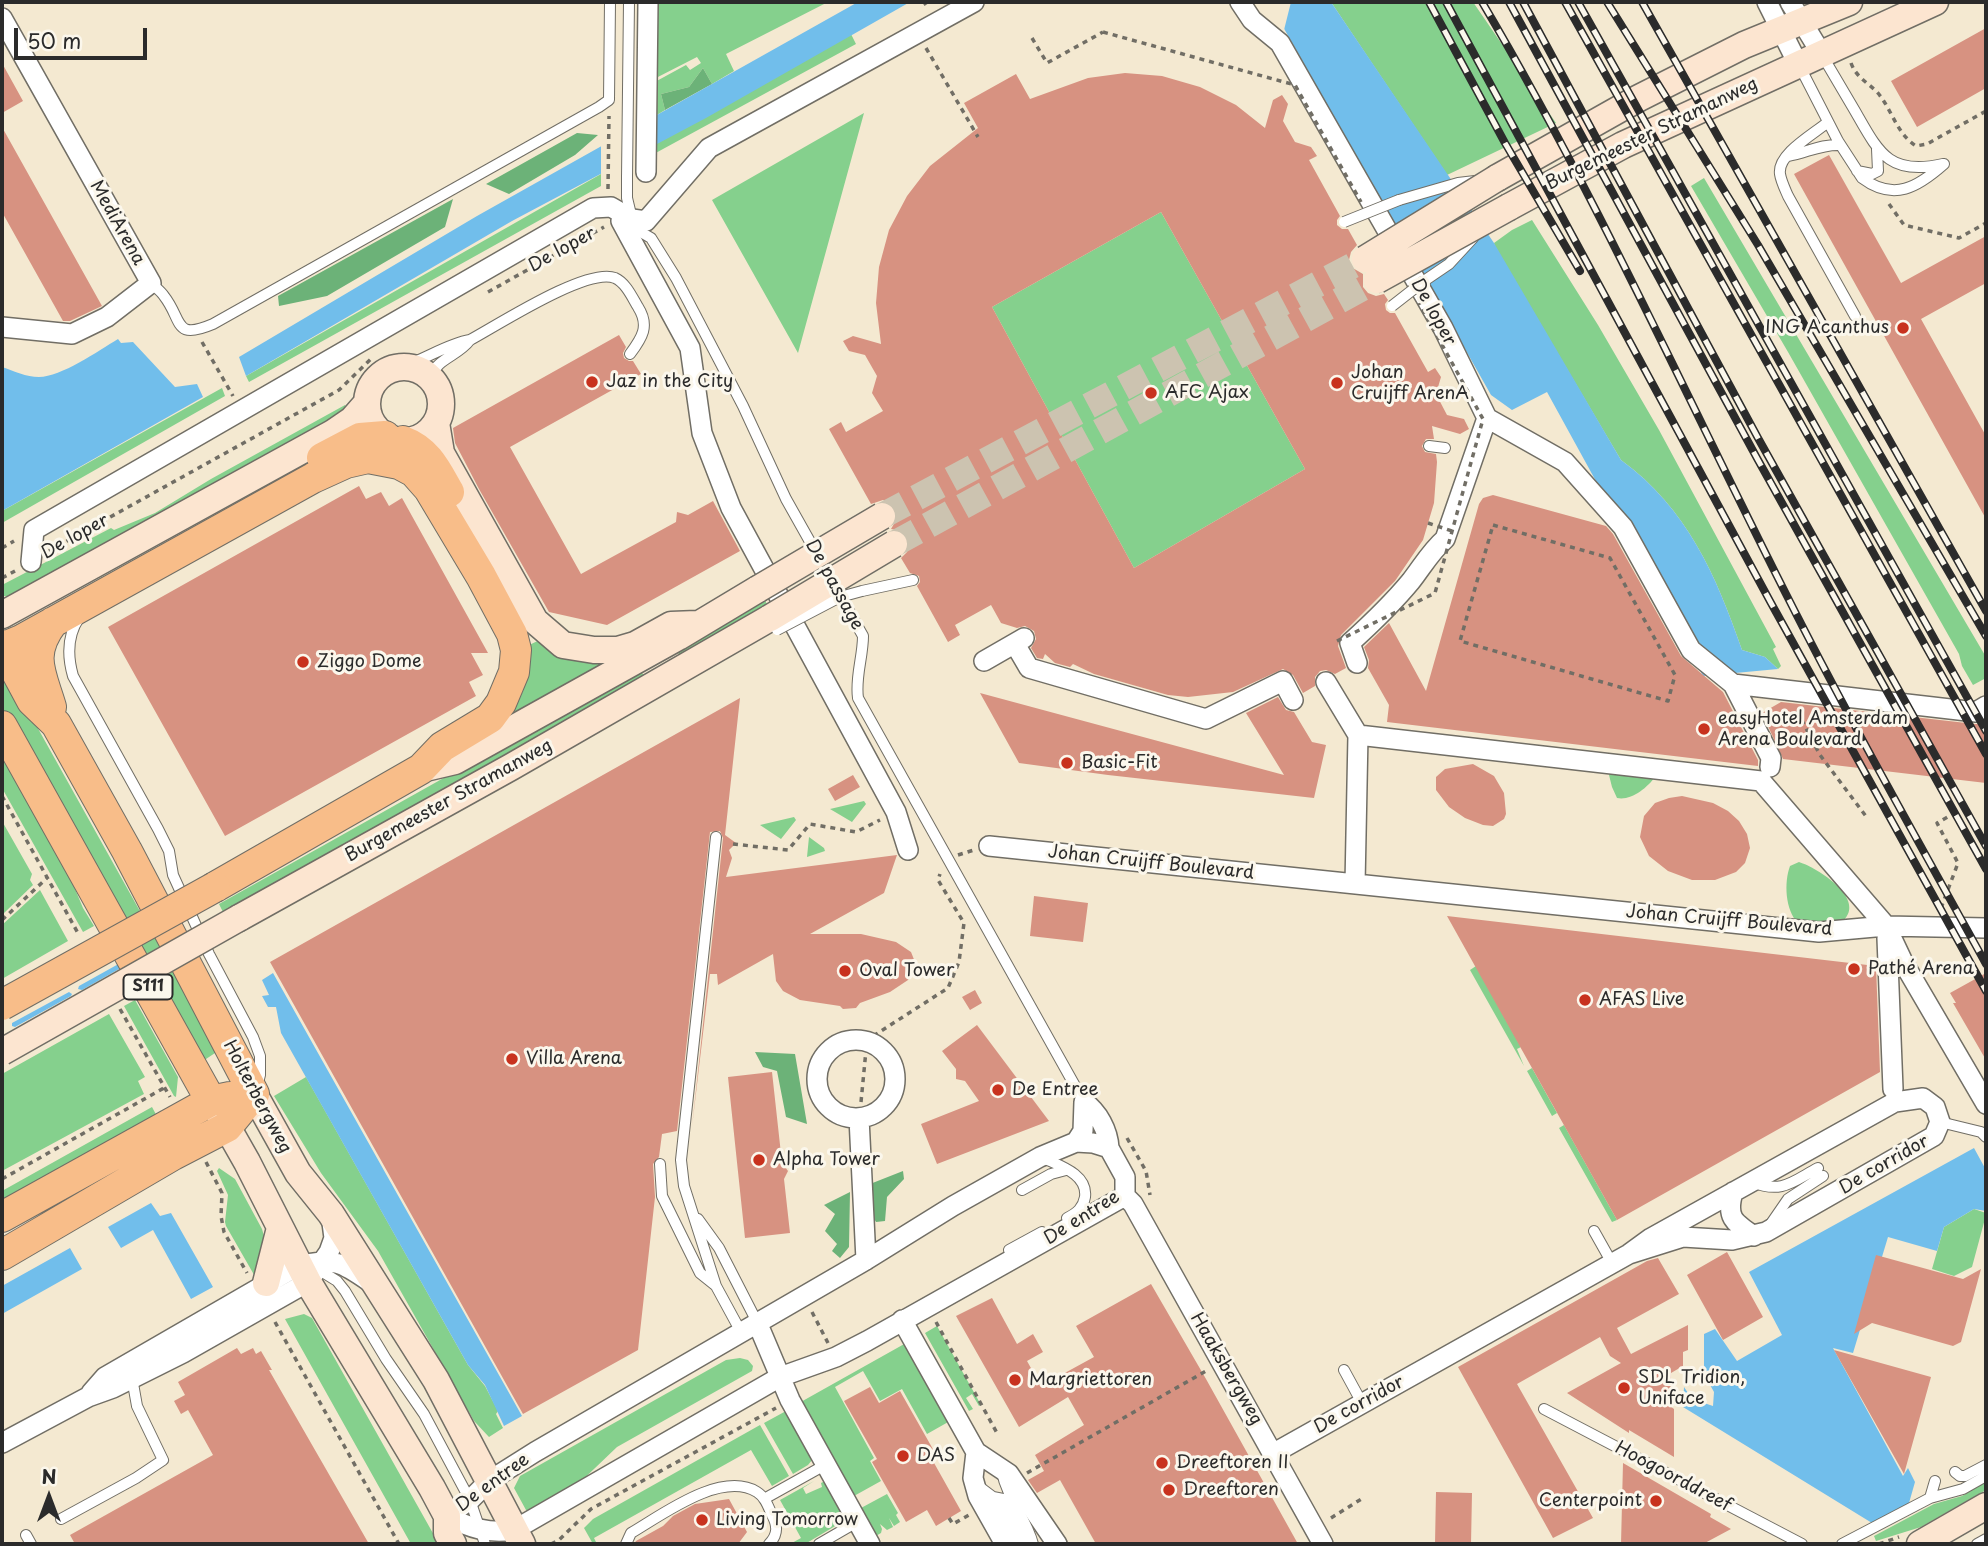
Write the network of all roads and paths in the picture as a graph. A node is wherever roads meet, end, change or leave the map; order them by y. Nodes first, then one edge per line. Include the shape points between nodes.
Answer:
1 (610, 2) edge
2 (629, 2) edge
3 (648, 2) edge
4 (974, 2) edge
5 (1240, 2) edge
6 (1767, 2) edge
7 (1849, 2) edge
8 (1935, 2) edge
9 (1791, 17) edge
10 (2, 19) edge
11 (918, 34) junction
12 (1032, 37) dead end
13 (1820, 53) junction
14 (1986, 111) edge
15 (609, 115) dead end
16 (1828, 122) junction
17 (978, 137) dead end
18 (1840, 145) junction
19 (1877, 149) junction
20 (1788, 156) junction
21 (646, 167) dead end
22 (1857, 171) junction
23 (1497, 178) junction
24 (608, 188) dead end
25 (1888, 190) junction
26 (1509, 207) junction
27 (1364, 208) dead end
28 (626, 220) junction
29 (1344, 222) dead end
30 (1986, 223) edge
31 (152, 284) junction
32 (478, 298) dead end
33 (1419, 303) dead end
34 (1392, 306) dead end
35 (1856, 316) dead end
36 (2, 327) edge
37 (196, 331) junction
38 (470, 340) junction
39 (380, 352) dead end
40 (630, 355) dead end
41 (404, 366) junction
42 (430, 377) junction
43 (366, 404) junction
44 (242, 411) junction
45 (1487, 418) junction
46 (436, 423) junction
47 (394, 439) junction
48 (1429, 446) dead end
49 (1445, 448) dead end
50 (442, 482) junction
51 (259, 508) junction
52 (882, 516) tunnel mouth
53 (1428, 523) dead end
54 (1452, 531) junction
55 (894, 544) tunnel mouth
56 (31, 562) joint
57 (913, 580) dead end
58 (89, 602) junction
59 (2, 615) edge
60 (53, 622) junction
61 (697, 624) junction
62 (774, 624) junction
63 (524, 628) junction
64 (1337, 641) dead end
65 (2, 647) edge
66 (984, 661) dead end
67 (1357, 663) dead end
68 (1326, 682) dead end
69 (1733, 684) junction
70 (1293, 700) dead end
71 (1668, 701) joint
72 (1986, 706) edge
73 (1796, 712) dead end
74 (56, 724) junction
75 (2, 726) edge
76 (1358, 735) junction
77 (1770, 767) dead end
78 (421, 769) junction
79 (896, 812) junction
80 (1951, 815) dead end
81 (1868, 818) dead end
82 (716, 837) dead end
83 (733, 844) dead end
84 (989, 846) joint
85 (908, 850) dead end
86 (948, 858) junction
87 (1958, 863) dead end
88 (47, 877) dead end
89 (1355, 884) junction
90 (2, 920) edge
91 (1886, 926) junction
92 (1986, 928) edge
93 (2, 1005) edge
94 (867, 1040) junction
95 (2, 1052) edge
96 (164, 1088) dead end
97 (1894, 1089) dead end
98 (254, 1094) junction
99 (212, 1101) junction
100 (1084, 1102) junction
101 (1986, 1104) edge
102 (859, 1118) junction
103 (1940, 1122) junction
104 (227, 1127) junction
105 (1986, 1137) edge
106 (1076, 1142) junction
107 (1109, 1148) junction
108 (201, 1153) dead end
109 (1040, 1157) junction
110 (660, 1164) dead end
111 (1066, 1170) junction
112 (2, 1179) edge
113 (1751, 1182) junction
114 (1022, 1190) dead end
115 (1733, 1192) junction
116 (1125, 1196) junction
117 (694, 1213) junction
118 (331, 1214) junction
119 (2, 1217) edge
120 (280, 1228) junction
121 (1594, 1231) dead end
122 (1760, 1234) junction
123 (2, 1255) edge
124 (1621, 1259) junction
125 (866, 1261) junction
126 (312, 1269) junction
127 (337, 1281) junction
128 (716, 1286) junction
129 (379, 1288) junction
130 (263, 1293) junction
131 (803, 1295) junction
132 (933, 1317) dead end
133 (902, 1320) junction
134 (749, 1327) junction
135 (839, 1355) junction
136 (1223, 1362) junction
137 (1344, 1370) dead end
138 (780, 1377) junction
139 (132, 1378) junction
140 (88, 1397) junction
141 (790, 1400) junction
142 (1362, 1403) junction
143 (1545, 1409) dead end
144 (997, 1433) dead end
145 (2, 1443) edge
146 (976, 1452) junction
147 (1274, 1453) junction
148 (825, 1465) junction
149 (1986, 1465) edge
150 (1002, 1469) junction
151 (1955, 1472) dead end
152 (1024, 1475) dead end
153 (1986, 1476) edge
154 (489, 1481) junction
155 (1935, 1481) dead end
156 (975, 1485) junction
157 (1000, 1496) junction
158 (1930, 1497) junction
159 (1363, 1498) dead end
160 (764, 1499) junction
161 (470, 1500) junction
162 (965, 1504) dead end
163 (1986, 1506) edge
164 (447, 1516) junction
165 (949, 1518) dead end
166 (1331, 1518) dead end
167 (61, 1519) dead end
168 (858, 1522) junction
169 (1021, 1531) junction
170 (482, 1537) edge
171 (518, 1537) edge
172 (1986, 1539) edge
173 (398, 1544) edge
174 (453, 1544) edge
175 (551, 1544) edge
176 (626, 1544) edge
177 (769, 1544) edge
178 (820, 1544) edge
179 (870, 1544) edge
180 (1004, 1544) edge
181 (1023, 1544) edge
182 (1032, 1544) edge
183 (1057, 1544) edge
184 (1323, 1544) edge
185 (1802, 1544) edge
186 (1842, 1544) edge
187 (1920, 1544) edge
188 (1977, 1544) edge

1 - 37 lane via 609,100
2 - 28 lane
3 - 21 street
4 - 11 street
5 - 45 street, De loper via 1252,20 1280,43 1443,328
6 - 9 street
7 - 9 main road, Burgemeester Stramanweg
8 - 13 main road, Burgemeester Stramanweg
9 - 13 street
9 - 23 main road, Burgemeester Stramanweg
10 - 31 street, MediArena
11 - 17 path
11 - 28 street via 709,148 646,221
12 - 27 path, bridge via 1047,63 1102,32 1295,85
13 - 14 path via 1876,91 1906,139 1916,146
13 - 16 lane
13 - 19 lane
13 - 26 main road, Burgemeester Stramanweg via 1623,145
15 - 24 path
16 - 18 lane
16 - 20 lane
18 - 20 lane
18 - 22 lane
19 - 22 lane via 1878,171
19 - 25 lane via 1911,167 1944,164 1905,190
20 - 35 lane via 1780,170 1788,196
22 - 25 lane via 1868,182
23 - 26 main road, Burgemeester Stramanweg, bridge via 1371,270
23 - 29 lane, bridge via 1422,193
25 - 30 path via 1886,199 1904,225 1959,238
26 - 34 lane, bridge via 1450,264
28 - 32 path, De loper via 611,223
28 - 44 street, De loper via 611,207 593,208
28 - 79 street via 690,348 702,433 731,508
28 - 86 lane, De passage via 651,238 676,278 786,499 863,636 858,698
31 - 36 street, MediArena via 107,317 72,334
31 - 37 lane via 176,320 186,330
33 - 54 path, bridge via 1483,419
37 - 44 path
38 - 40 lane via 554,293 603,276 622,282 644,316 644,334
38 - 41 lane
38 - 42 lane via 463,350 438,364
39 - 56 path, De loper via 338,390
41 - 42 main road
41 - 43 main road via 377,377
42 - 46 main road via 440,394
43 - 47 main road via 371,423
43 - 59 main road via 333,433
44 - 56 street, De loper via 34,530
45 - 67 street via 1445,539 1350,643
45 - 69 street via 1565,462 1623,527 1691,650
46 - 47 main road via 422,436
46 - 50 main road, Burgemeester Stramanweg
47 - 50 main road via 412,444 429,458
47 - 51 main road via 360,438 295,473
48 - 49 lane
50 - 51 main road, Burgemeester Stramanweg via 399,464 368,458 313,478
50 - 63 main road, Burgemeester Stramanweg
50 - 63 main road, Burgemeester Stramanweg via 481,576
51 - 58 main road, Burgemeester Stramanweg
52 - 61 main road, Burgemeester Stramanweg, bridge
53 - 54 path, bridge
54 - 64 path, bridge via 1435,593
55 - 62 main road, Burgemeester Stramanweg, bridge
57 - 62 lane, bridge via 840,597
58 - 60 main road, Burgemeester Stramanweg
58 - 98 lane via 69,642 73,676 169,851 173,876 253,1037 260,1056
60 - 65 main road, Burgemeester Stramanweg
60 - 74 main road via 40,644 38,670
61 - 63 main road, Burgemeester Stramanweg via 671,625 618,650 563,645
61 - 78 main road, Burgemeester Stramanweg via 455,761
62 - 95 main road, Burgemeester Stramanweg, bridge via 732,640
63 - 78 main road, Burgemeester Stramanweg via 501,703 490,718 442,747
65 - 74 main road, Holterbergweg / S111 via 32,701
66 - 70 street via 1019,641 1029,668 1206,719 1283,681
68 - 76 street
69 - 72 street via 1976,712
69 - 77 street via 1771,758
71 - 71 path via 1460,641 1493,526 1610,558 1675,675
73 - 81 path via 1820,755
74 - 98 main road, Holterbergweg / S111
75 - 99 main road, S111
76 - 89 street
76 - 91 street via 1761,781
78 - 93 main road, Burgemeester Stramanweg, bridge
79 - 83 path via 856,831 810,824 788,850
79 - 85 street
80 - 87 path via 1937,823
82 - 117 lane via 681,1160
84 - 86 path
84 - 89 street, Johan Cruijff Boulevard
86 - 94 path via 937,880 964,923 959,962 948,988
86 - 100 lane, De passage
88 - 90 path
89 - 91 street, Johan Cruijff Boulevard via 1819,932
91 - 92 street, Johan Cruijff Boulevard
91 - 97 street
91 - 101 street
94 - 102 path
94 - 102 street via 884,1050 896,1079 892,1097 881,1110
94 - 102 street via 844,1041 832,1047 819,1063 816,1076 828,1107
96 - 112 path
98 - 99 main road
98 - 104 main road
98 - 118 main road, Holterbergweg / S111 via 298,1173
99 - 104 main road, S111
99 - 119 main road
100 - 106 street via 1083,1131
100 - 107 street, De passage via 1109,1136
102 - 125 street
103 - 105 lane
103 - 113 street, De corridor via 1935,1107 1923,1098 1895,1102
103 - 122 street, De corridor via 1934,1136
104 - 120 main road, S111
104 - 123 main road
106 - 107 street
106 - 109 street, De entree
107 - 116 street, De entree via 1125,1177
108 - 130 path via 222,1193 224,1232
109 - 111 lane
109 - 125 street, De entree
110 - 128 lane via 662,1196 700,1273
111 - 114 lane
111 - 135 lane via 1083,1184 1085,1199 1078,1212 847,1342
113 - 115 street, De corridor
113 - 122 lane via 1768,1189 1782,1188 1821,1172 1788,1199
115 - 122 street via 1732,1218
115 - 124 street, De corridor
116 - 133 street, De entree
116 - 136 street, Haaksbergweg
117 - 128 lane
117 - 134 lane via 713,1252 734,1279
118 - 126 street via 334,1238
118 - 129 main road, Holterbergweg / S111
120 - 126 main road, S111
120 - 130 main road
121 - 124 lane
122 - 124 street, De corridor via 1732,1240 1683,1237
124 - 142 street, De corridor
125 - 131 street, De entree
126 - 127 lane
126 - 127 lane
126 - 129 street via 345,1264
126 - 130 street
126 - 164 main road, S111
127 - 161 lane via 424,1414
128 - 134 lane
129 - 154 main road, Holterbergweg / S111 via 436,1380
130 - 139 street via 183,1353
130 - 140 street via 105,1377
130 - 173 path
131 - 134 street, De entree
131 - 135 path
132 - 144 path
133 - 135 street, De entree
133 - 146 street
134 - 138 street
134 - 154 street, De entree
135 - 138 street, De entree
136 - 147 street, Haaksbergweg
136 - 152 path
137 - 142 lane
138 - 141 street
138 - 171 street, De entree
139 - 140 street
139 - 167 lane via 137,1406 163,1460
140 - 145 street
141 - 148 street
141 - 175 path via 591,1509
142 - 147 street, De corridor
143 - 185 lane, Hoogoorddreef
146 - 150 street
146 - 156 street
147 - 184 street, Haaksbergweg
148 - 160 lane
148 - 168 street
149 - 151 lane via 1965,1476
150 - 157 lane
150 - 183 street
153 - 158 lane via 1963,1489
154 - 161 street, De entree
154 - 171 main road, Holterbergweg / S111
155 - 158 lane
156 - 157 lane
156 - 180 street
157 - 169 lane
157 - 181 lane via 1013,1535
157 - 182 lane via 1028,1527
158 - 186 lane
159 - 166 path
160 - 176 lane via 737,1486 703,1492 631,1533
160 - 177 lane via 777,1526
161 - 164 street, De entree
161 - 170 lane
162 - 165 path via 971,1514 953,1524
163 - 187 main road
164 - 170 street, De entree
164 - 174 main road, S111 via 447,1534
168 - 178 lane
168 - 179 street
169 - 181 lane
169 - 182 lane
170 - 171 street, De entree via 497,1532
172 - 188 lane

